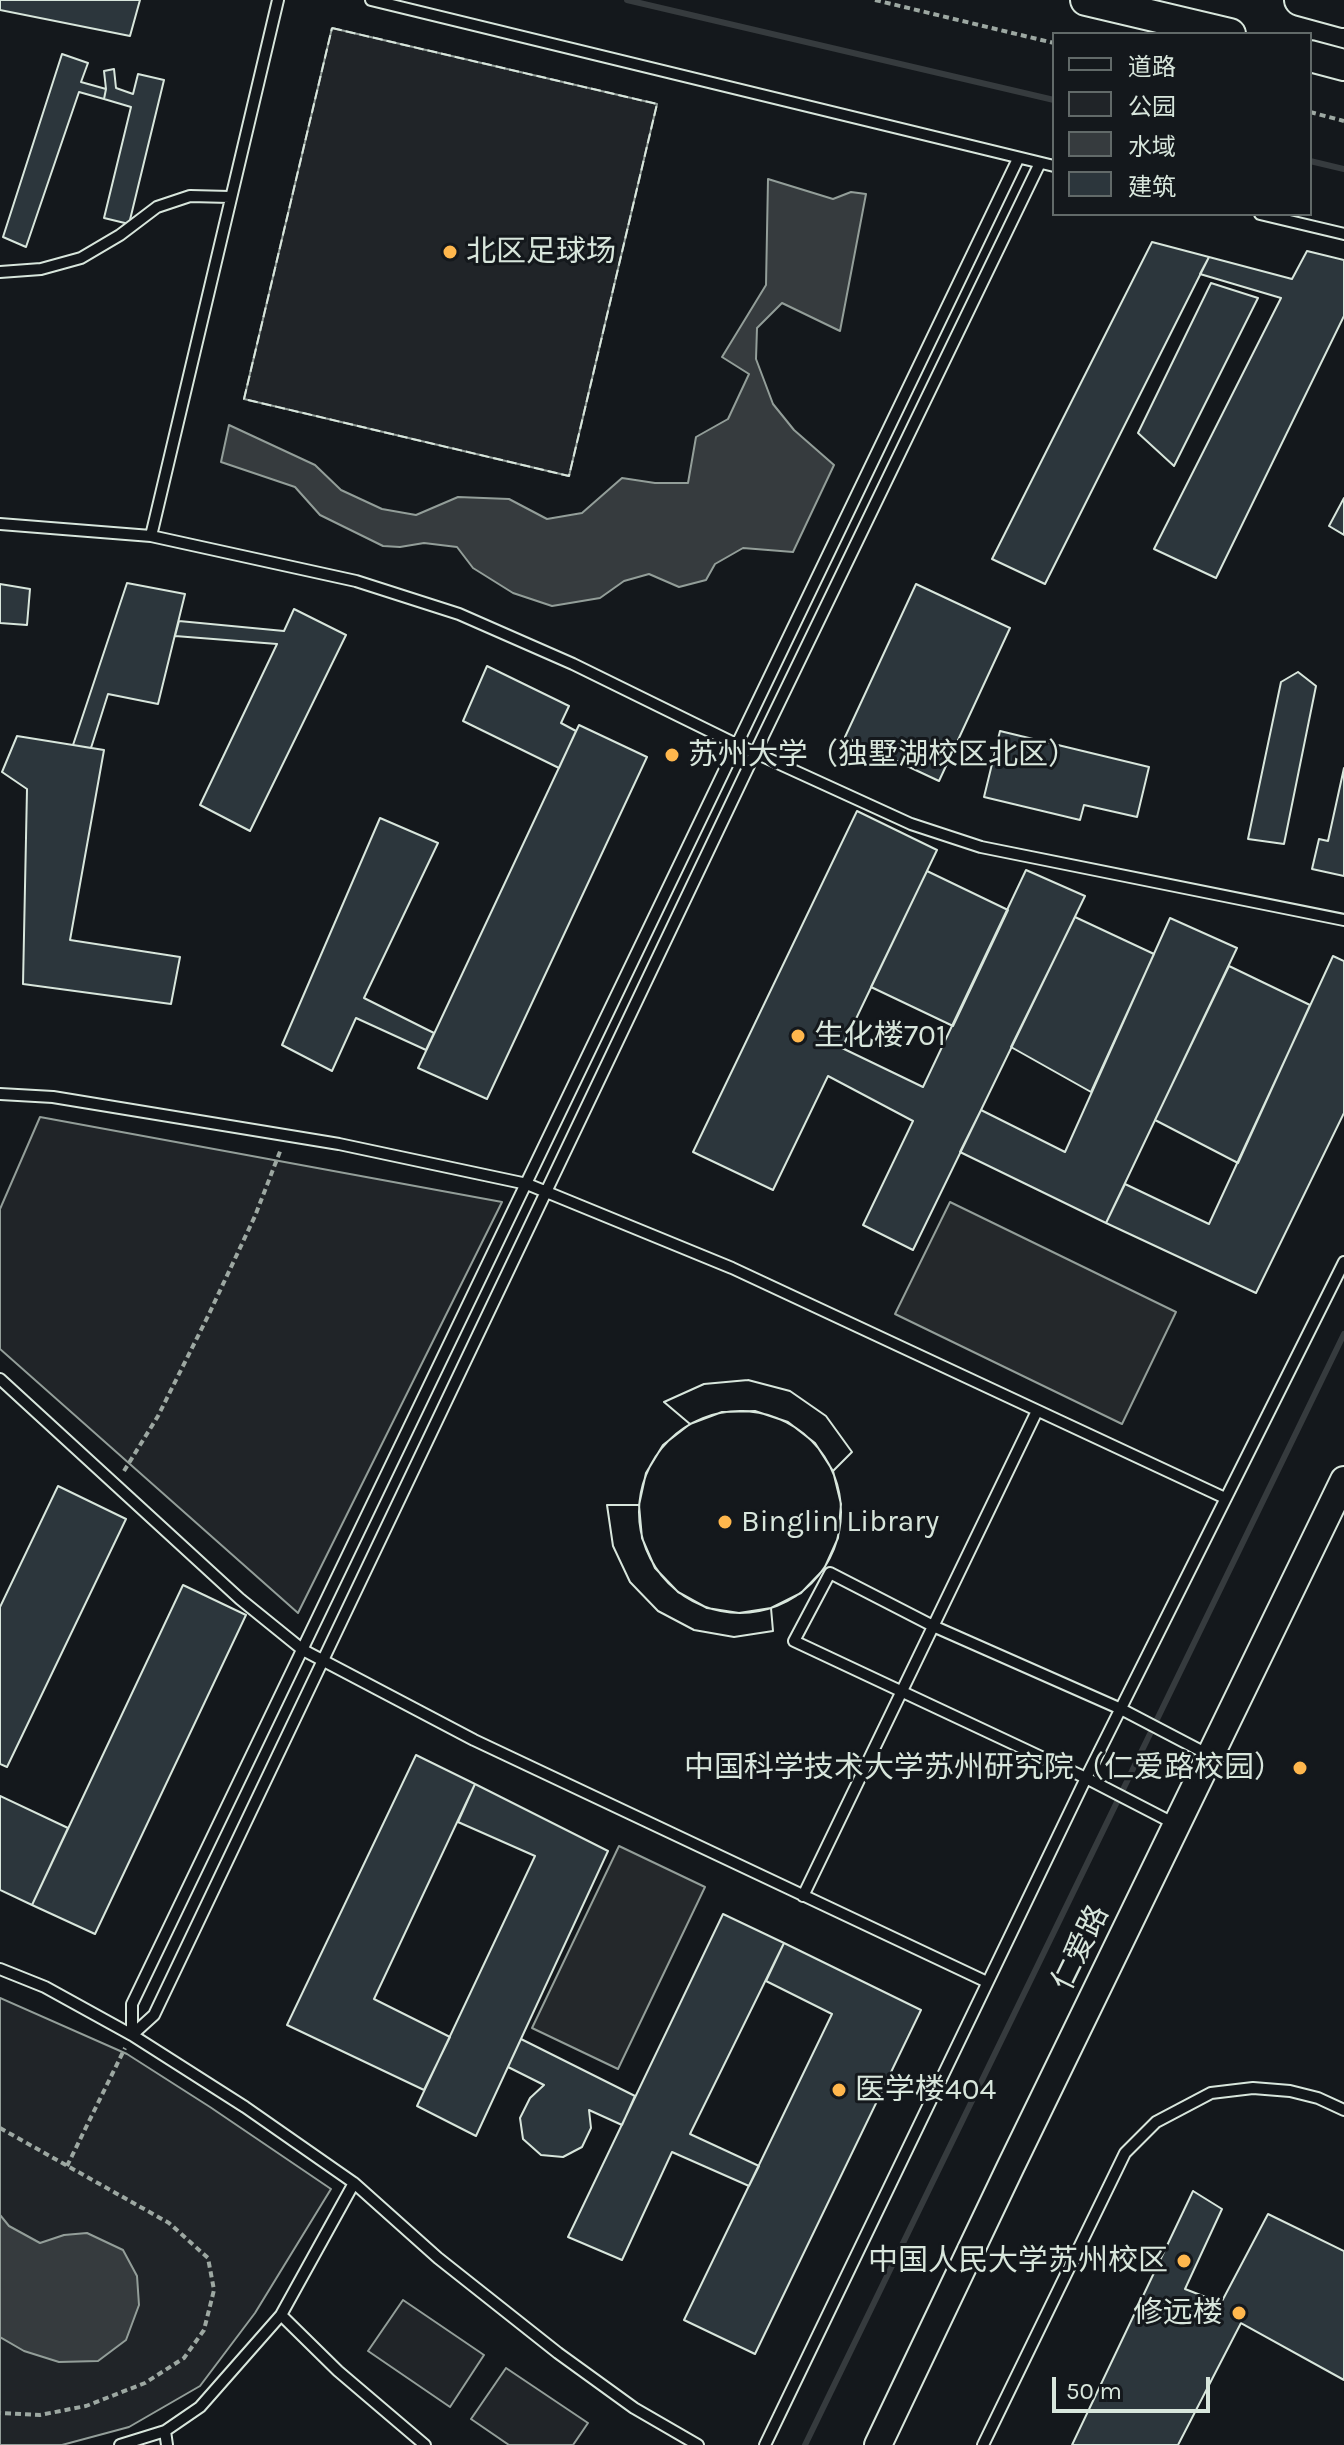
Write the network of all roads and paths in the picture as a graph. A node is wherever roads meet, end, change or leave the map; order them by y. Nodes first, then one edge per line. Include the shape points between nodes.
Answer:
1 (278, 0) edge
2 (371, 0) edge
3 (875, 0) edge
4 (1086, 0) edge
5 (1300, 0) edge
6 (1344, 12) edge
7 (1222, 32) edge
8 (1052, 43) edge
9 (1312, 57) edge
10 (1344, 65) edge
11 (1312, 113) edge
12 (1344, 121) edge
13 (1018, 159) junction
14 (1040, 163) junction
15 (1052, 166) edge
16 (230, 197) junction
17 (1268, 216) edge
18 (1344, 234) edge
19 (0, 272) edge
20 (0, 524) edge
21 (151, 536) junction
22 (738, 745) junction
23 (755, 753) junction
24 (1344, 920) edge
25 (0, 1094) edge
26 (286, 1135) junction
27 (527, 1184) junction
28 (546, 1191) junction
29 (1344, 1262) edge
30 (0, 1379) edge
31 (1037, 1411) junction
32 (116, 1485) junction
33 (1341, 1493) edge
34 (1225, 1498) junction
35 (933, 1626) junction
36 (303, 1650) junction
37 (322, 1661) junction
38 (901, 1691) junction
39 (1121, 1709) junction
40 (1211, 1756) junction
41 (1086, 1778) junction
42 (1176, 1825) junction
43 (803, 1896) junction
44 (0, 1969) edge
45 (987, 1982) junction
46 (132, 2035) junction
47 (1344, 2110) edge
48 (0, 2128) edge
49 (67, 2167) junction
50 (354, 2183) junction
51 (281, 2315) junction
52 (0, 2413) edge
53 (165, 2431) junction
54 (120, 2445) edge
55 (167, 2445) edge
56 (425, 2445) edge
57 (698, 2445) edge
58 (765, 2445) edge
59 (878, 2445) edge
60 (983, 2445) edge

1 - 16 lane
2 - 13 lane
3 - 8 path
4 - 7 main road
5 - 6 main road
9 - 10 main road
11 - 12 path
13 - 14 lane
13 - 22 lane
14 - 15 lane
14 - 23 lane
16 - 19 lane via 179,199 157,207 81,258 41,269
16 - 21 lane
17 - 18 lane
20 - 21 lane
21 - 22 lane via 356,581 459,614
22 - 23 lane
22 - 27 lane
23 - 24 lane via 911,824 981,847
23 - 28 lane
25 - 26 lane via 53,1097
26 - 27 lane
26 - 32 path via 209,1314
27 - 28 lane
27 - 36 lane
28 - 31 lane via 732,1268
28 - 37 lane
29 - 34 lane
30 - 32 lane
31 - 34 lane
31 - 35 lane
32 - 36 lane
33 - 40 main road, 仁爱路
34 - 39 lane
35 - 38 lane
35 - 38 lane via 830,1573 794,1641
35 - 39 lane
36 - 37 lane
36 - 46 lane via 132,2004
37 - 43 lane via 474,1740
37 - 46 lane via 154,2015
38 - 41 lane
38 - 43 lane
39 - 40 lane
39 - 41 lane
40 - 42 main road, 仁爱路
41 - 42 lane
41 - 45 lane
42 - 59 main road, 仁爱路
43 - 45 lane
44 - 46 lane via 45,1987
45 - 58 lane
46 - 49 path
46 - 50 lane
47 - 60 lane via 1290,2091 1253,2088 1211,2093 1156,2122 1125,2153
48 - 49 path
49 - 52 path via 169,2223 208,2258 214,2290 204,2330 184,2358 145,2383 86,2406 40,2415
50 - 51 lane
50 - 57 lane via 558,2353 634,2408
51 - 53 lane via 200,2407
51 - 56 lane
53 - 54 lane
53 - 55 lane

